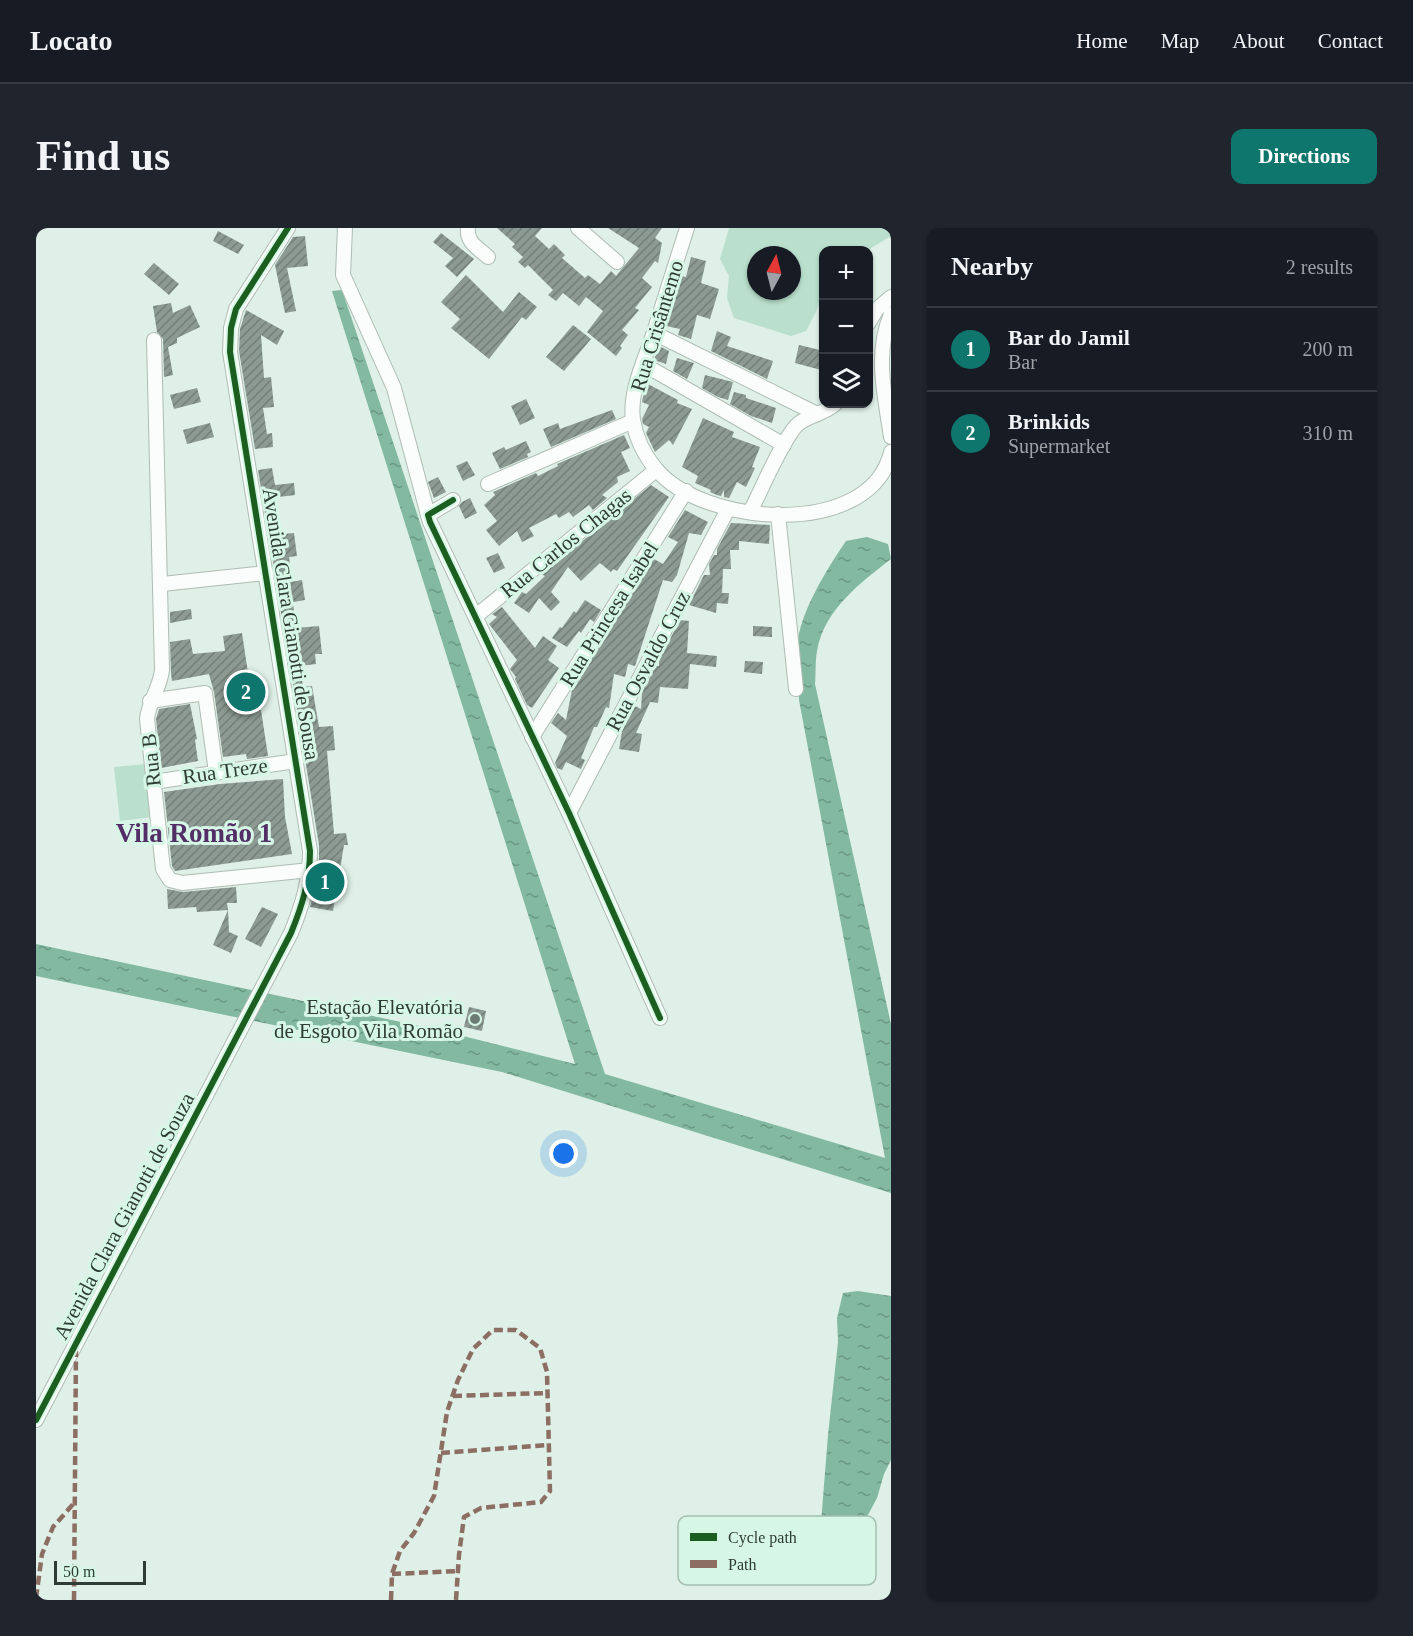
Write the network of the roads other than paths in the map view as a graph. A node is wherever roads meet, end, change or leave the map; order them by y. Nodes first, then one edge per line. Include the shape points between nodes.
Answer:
1 (288, 228) edge
2 (345, 228) edge
3 (468, 228) edge
4 (578, 228) edge
5 (687, 228) edge
6 (488, 257) dead end
7 (617, 262) dead end
8 (891, 297) edge
9 (891, 314) edge
10 (873, 316) edge
11 (654, 333) junction
12 (154, 340) dead end
13 (643, 364) junction
14 (828, 408) edge
15 (817, 414) junction
16 (633, 421) junction
17 (891, 437) edge
18 (784, 445) junction
19 (891, 452) edge
20 (656, 470) junction
21 (488, 484) dead end
22 (686, 492) junction
23 (453, 500) dead end
24 (728, 509) junction
25 (750, 512) junction
26 (778, 514) junction
27 (428, 515) junction
28 (266, 573) junction
29 (162, 584) junction
30 (476, 616) junction
31 (796, 689) dead end
32 (149, 705) junction
33 (532, 736) junction
34 (296, 761) junction
35 (216, 772) junction
36 (153, 782) junction
37 (568, 813) junction
38 (310, 870) junction
39 (660, 1018) dead end
40 (241, 1027) joint
41 (36, 1420) edge

1 - 28 street, Avenida Clara Gianotti de Sousa via 240,301 231,328 231,363
2 - 27 street via 343,275 394,388
3 - 6 street via 470,241
4 - 7 street
5 - 11 street, Rua Crisântemo
8 - 10 street
9 - 17 street via 883,338 881,365
11 - 13 street, Rua Crisântemo
11 - 15 street
12 - 29 street
13 - 16 street, Rua Crisântemo
13 - 18 street
14 - 15 street
15 - 18 street via 799,423
16 - 20 street, Rua Crisântemo via 636,435
16 - 21 street
18 - 25 street
19 - 26 street, Rua Crisântemo via 883,473 863,494 816,513
20 - 22 street, Rua Crisântemo
20 - 30 street, Rua Carlos Chagas
22 - 24 street, Rua Crisântemo
22 - 33 street, Rua Princesa Isabel
23 - 27 street
24 - 25 street, Rua Crisântemo
24 - 37 street, Rua Osvaldo Cruz
25 - 26 street, Rua Crisântemo
26 - 31 street
27 - 30 street
28 - 29 street
28 - 34 street, Avenida Clara Gianotti de Sousa
29 - 32 street via 162,670
30 - 33 street
32 - 35 street via 205,693
32 - 36 street, Rua B
33 - 37 street
34 - 35 street, Rua Treze
34 - 38 street, Avenida Clara Gianotti de Sousa
35 - 36 street, Rua Treze
36 - 38 street, Rua B via 162,862 170,880 182,883
37 - 39 street
38 - 40 street, Avenida Clara Gianotti de Sousa via 298,917
40 - 41 street, Avenida Clara Gianotti de Souza

